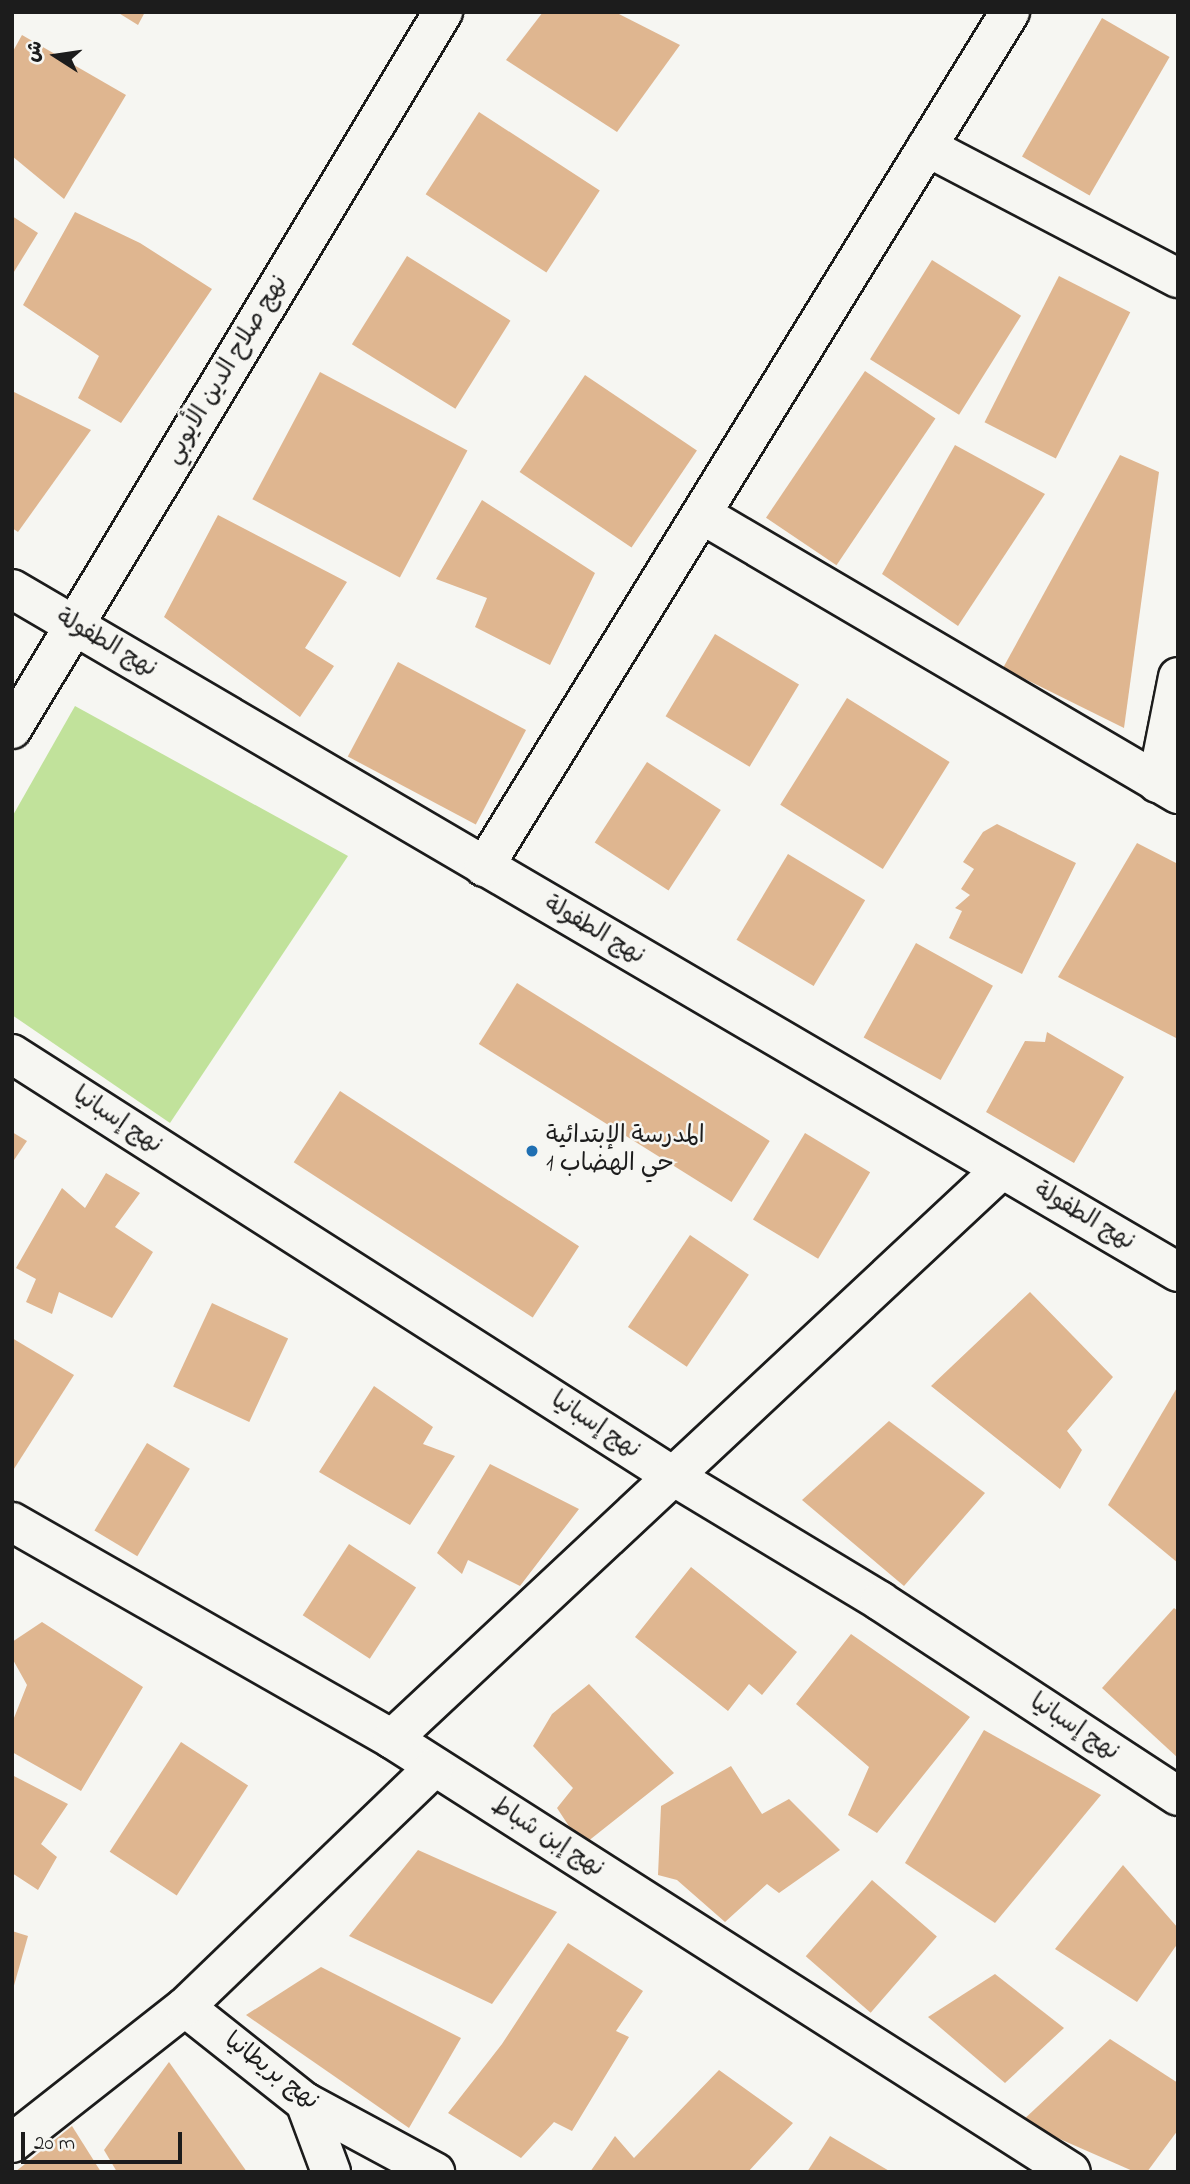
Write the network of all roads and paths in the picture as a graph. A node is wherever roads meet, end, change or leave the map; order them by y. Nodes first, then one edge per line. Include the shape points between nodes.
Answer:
1 (443, 12) edge
2 (1010, 12) edge
3 (927, 146) junction
4 (1178, 278) edge
5 (703, 515) junction
6 (12, 589) edge
7 (74, 624) junction
8 (1178, 677) edge
9 (12, 729) edge
10 (1167, 788) edge
11 (484, 867) junction
12 (12, 1054) edge
13 (1001, 1170) junction
14 (1178, 1272) edge
15 (673, 1476) junction
16 (18, 1538) edge
17 (392, 1739) junction
18 (434, 1767) junction
19 (1178, 1797) edge
20 (185, 2007) junction
21 (305, 2102) junction
22 (12, 2143) edge
23 (331, 2172) edge
24 (435, 2172) edge
25 (1071, 2172) edge

1 - 7 street, نهج صلاح الدين الأيوبي
2 - 3 street
3 - 4 street
3 - 5 street
5 - 10 street
5 - 11 street
6 - 7 street, نهج الطفولة
7 - 9 street, نهج صلاح الدين الأيوبي
7 - 11 street, نهج الطفولة
8 - 10 street
11 - 13 street, نهج الطفولة
12 - 15 street, نهج إسبانيا
13 - 14 street, نهج الطفولة
13 - 15 street
15 - 17 street
15 - 19 street, نهج إسبانيا via 880,1601
16 - 17 street, نهج إبن شباط
17 - 18 street, نهج إبن شباط
18 - 20 street
18 - 25 street, نهج إبن شباط
20 - 21 street, نهج بريطانيا
20 - 22 street
21 - 23 street
21 - 24 street, نهج بريطانيا

